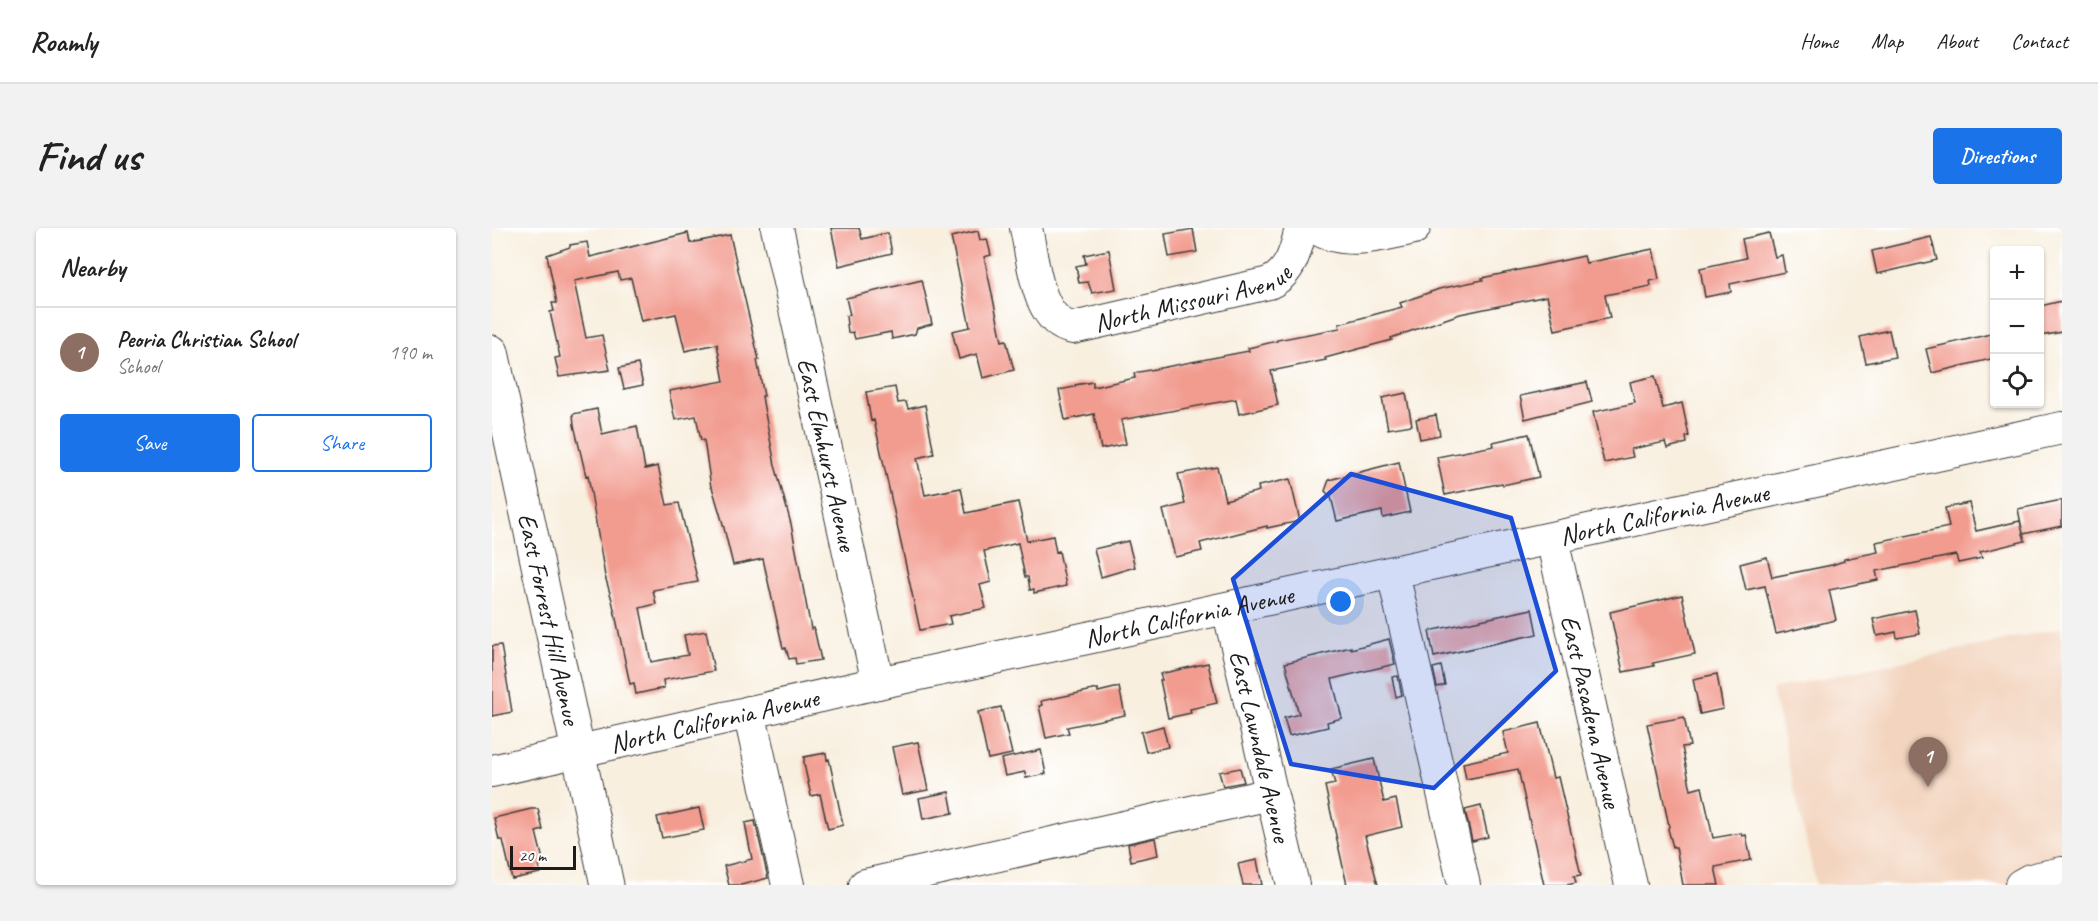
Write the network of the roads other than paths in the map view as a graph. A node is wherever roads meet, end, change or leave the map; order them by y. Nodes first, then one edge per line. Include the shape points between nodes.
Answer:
1 (777, 228) edge
2 (1026, 228) edge
3 (1300, 228) edge
4 (1316, 228) edge
5 (1414, 228) edge
6 (492, 352) edge
7 (2062, 428) edge
8 (1552, 539) junction
9 (1393, 573) junction
10 (1228, 608) junction
11 (878, 683) junction
12 (749, 712) junction
13 (579, 752) junction
14 (492, 771) edge
15 (1271, 794) junction
16 (2062, 873) edge
17 (608, 885) edge
18 (788, 885) edge
19 (865, 885) edge
20 (1293, 885) edge
21 (1464, 885) edge
22 (1631, 885) edge
23 (2021, 885) edge

1 - 11 street, East Elmhurst Avenue
2 - 3 street, North Missouri Avenue via 1042,302 1065,326 1081,327 1264,285 1285,272
4 - 5 street via 1347,238
6 - 13 main road, East Forrest Hill Avenue
7 - 8 street, North California Avenue
8 - 9 street, North California Avenue
8 - 22 street, East Pasadena Avenue
9 - 10 street, North California Avenue
9 - 21 street
10 - 11 street, North California Avenue
10 - 15 street, East Lawndale Avenue
11 - 12 street, North California Avenue
12 - 13 street, North California Avenue
12 - 18 street
13 - 14 street, North California Avenue
13 - 17 main road, East Forrest Hill Avenue
15 - 19 street
15 - 20 street, East Lawndale Avenue
16 - 23 street

